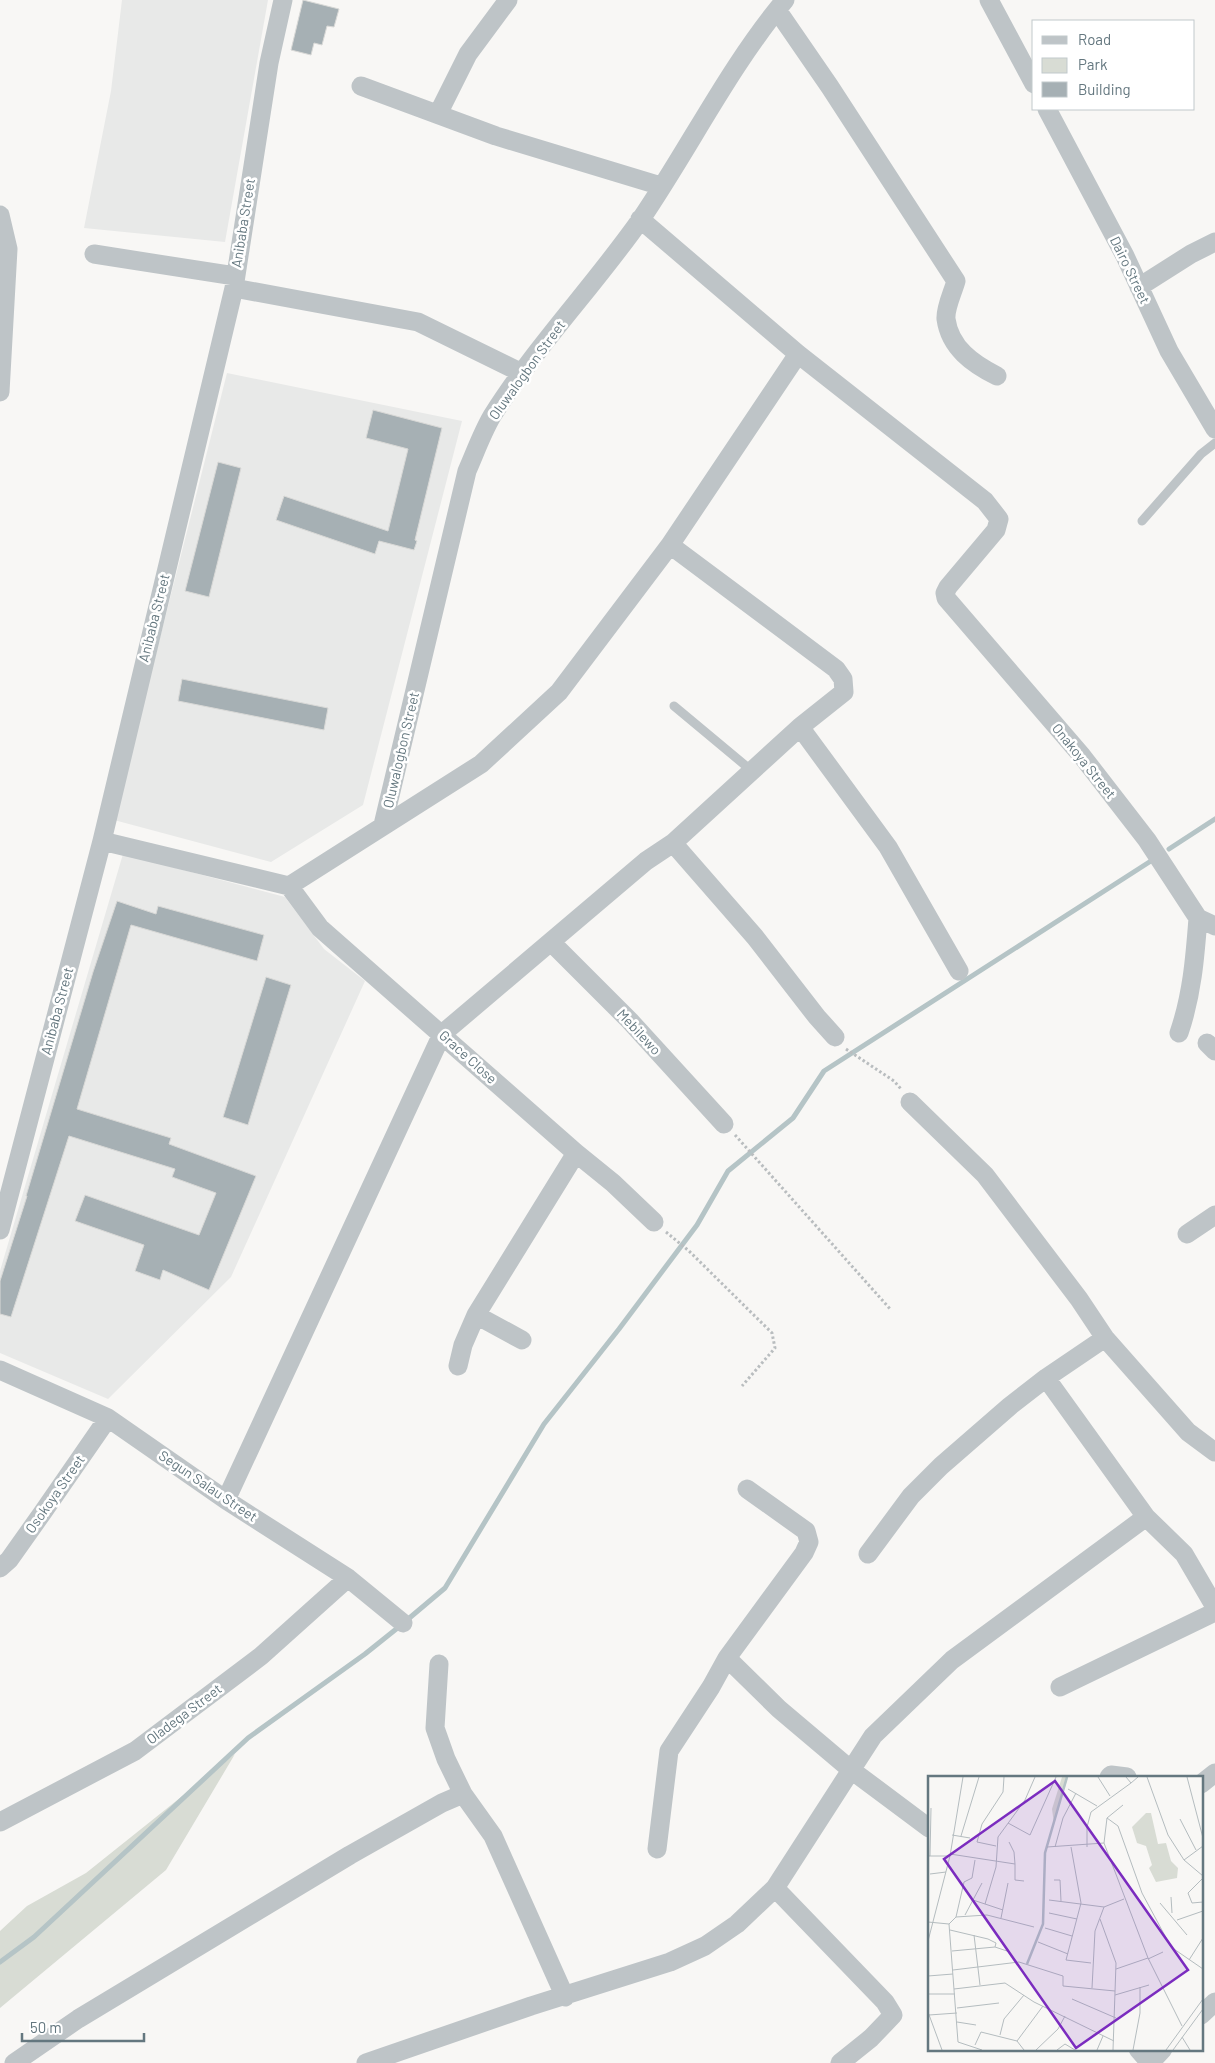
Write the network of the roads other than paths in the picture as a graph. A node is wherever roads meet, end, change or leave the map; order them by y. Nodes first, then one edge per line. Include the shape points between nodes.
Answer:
1 (283, 0) edge
2 (508, 0) edge
3 (989, 0) edge
4 (781, 5) edge
5 (1032, 80) edge
6 (361, 86) dead end
7 (1048, 110) edge
8 (438, 114) junction
9 (661, 186) junction
10 (0, 216) edge
11 (640, 219) junction
12 (1215, 242) edge
13 (94, 254) dead end
14 (234, 282) junction
15 (1139, 287) junction
16 (798, 354) junction
17 (522, 372) junction
18 (996, 376) dead end
19 (0, 392) edge
20 (1215, 430) edge
21 (1215, 443) edge
22 (1142, 521) dead end
23 (670, 544) junction
24 (674, 706) dead end
25 (800, 727) junction
26 (753, 771) junction
27 (383, 825) junction
28 (102, 841) junction
29 (673, 843) junction
30 (289, 886) junction
31 (1198, 918) junction
32 (1215, 926) edge
33 (550, 942) junction
34 (959, 971) dead end
35 (1179, 1033) dead end
36 (442, 1034) junction
37 (841, 1044) road end
38 (910, 1102) road end
39 (724, 1124) dead end
40 (576, 1153) junction
41 (1215, 1215) edge
42 (654, 1222) dead end
43 (0, 1230) edge
44 (1187, 1234) dead end
45 (476, 1315) junction
46 (1105, 1338) junction
47 (522, 1340) dead end
48 (458, 1366) dead end
49 (0, 1370) edge
50 (1046, 1378) junction
51 (108, 1418) junction
52 (1215, 1452) edge
53 (747, 1489) dead end
54 (226, 1500) junction
55 (1146, 1517) junction
56 (868, 1554) dead end
57 (0, 1568) edge
58 (348, 1578) junction
59 (1215, 1607) edge
60 (1215, 1612) edge
61 (403, 1623) dead end
62 (727, 1658) junction
63 (439, 1664) dead end
64 (1060, 1687) dead end
65 (850, 1769) junction
66 (1215, 1773) edge
67 (1202, 1783) edge
68 (464, 1794) junction
69 (0, 1822) edge
70 (928, 1827) edge
71 (656, 1849) dead end
72 (775, 1888) junction
73 (565, 1997) junction
74 (1215, 2002) edge
75 (1202, 2013) edge
76 (1140, 2050) edge
77 (1158, 2058) edge
78 (14, 2063) edge
79 (366, 2063) edge
80 (840, 2063) edge

1 - 14 street, Anibaba Street via 269,63
2 - 8 street via 468,54
3 - 5 street
4 - 9 street, Oluwalogbon Street
4 - 18 street via 830,87 956,281 946,318 952,340 974,365
6 - 8 street
7 - 15 street, Dairo Street
8 - 9 street via 496,136
9 - 11 street, Oluwalogbon Street
10 - 19 street via 8,249
11 - 16 street
11 - 17 street, Oluwalogbon Street
12 - 15 street
13 - 14 street
14 - 17 street via 418,322
14 - 28 street, Anibaba Street
15 - 20 street, Dairo Street via 1169,351
16 - 23 street
16 - 31 street, Onakoya Street via 984,501 999,519 996,530 948,587 946,598 1082,756 1147,840
17 - 27 street, Oluwalogbon Street via 492,417 467,471
21 - 22 lane via 1200,454
23 - 25 street via 836,669 844,679 844,692
23 - 27 street via 559,692 481,764
24 - 26 lane
25 - 26 street
25 - 34 street via 888,847
26 - 29 street
27 - 30 street
28 - 30 street
28 - 43 street, Anibaba Street
29 - 33 street via 646,861
29 - 37 street via 755,937
30 - 36 street, Grace Close via 320,928
31 - 32 street
31 - 35 street via 1194,975
33 - 36 street
33 - 39 street, Mebilewo via 630,1022
36 - 40 street, Grace Close
36 - 54 street
38 - 46 street via 985,1175
40 - 42 street, Grace Close
40 - 45 street
41 - 44 street
45 - 47 street
45 - 48 street
46 - 50 street
46 - 52 street via 1188,1432
49 - 51 street, Segun Salau Street
50 - 55 street
50 - 56 street via 941,1466 911,1496
51 - 54 street, Segun Salau Street
51 - 57 street, Osokoya Street via 9,1560
53 - 62 street via 806,1531 808,1542 804,1553
54 - 58 street, Segun Salau Street
55 - 59 street via 1184,1554
55 - 65 street via 952,1660 873,1736
58 - 61 street, Segun Salau Street
58 - 69 street, Oladega Street via 262,1656 135,1751
60 - 64 street
62 - 65 street via 778,1710
62 - 71 street via 668,1751
63 - 68 street via 435,1728
65 - 70 street
65 - 72 street
66 - 67 street
68 - 73 street via 493,1836
68 - 78 street via 350,1854 78,2018
72 - 73 street via 737,1924 705,1946 670,1962
72 - 80 street via 885,2002 893,2015
73 - 79 street
74 - 75 street
76 - 77 street

